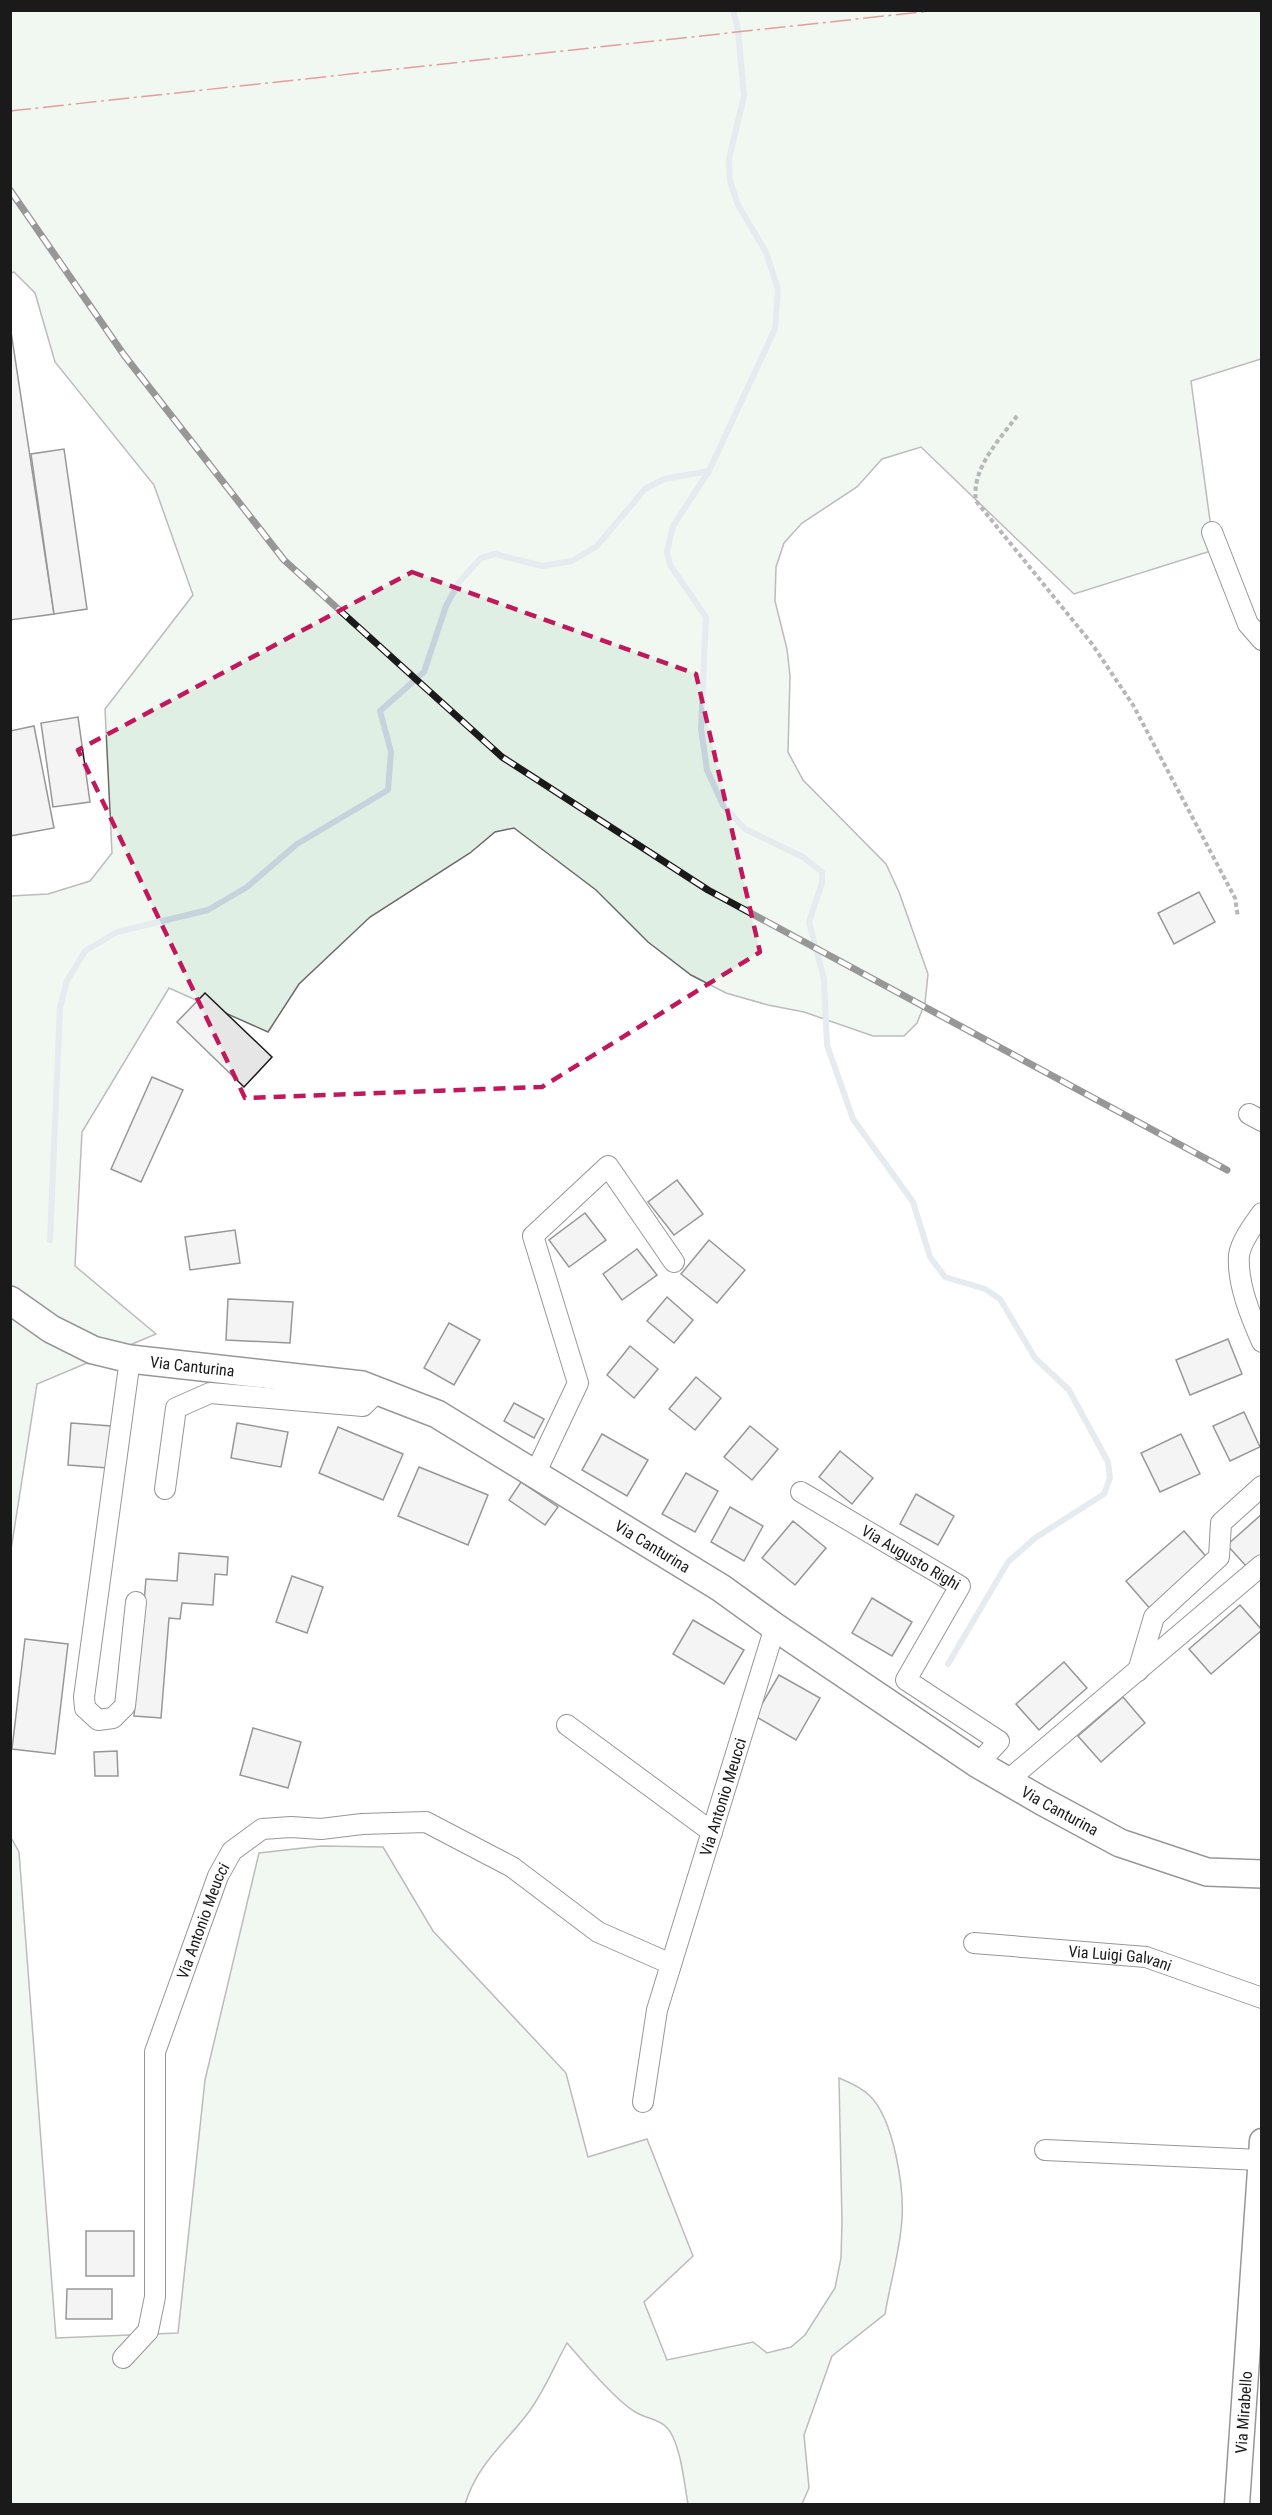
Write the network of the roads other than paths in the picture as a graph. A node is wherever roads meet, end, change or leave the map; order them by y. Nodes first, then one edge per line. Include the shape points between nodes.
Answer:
1 (1212, 532) dead end
2 (1262, 640) edge
3 (1262, 1213) edge
4 (674, 1262) dead end
5 (10, 1300) edge
6 (1262, 1342) edge
7 (129, 1359) junction
8 (378, 1391) junction
9 (535, 1474) junction
10 (1262, 1486) edge
11 (165, 1489) dead end
12 (801, 1492) dead end
13 (1262, 1565) edge
14 (136, 1602) dead end
15 (775, 1627) junction
16 (1138, 1671) junction
17 (567, 1725) dead end
18 (978, 1764) junction
19 (1007, 1781) junction
20 (712, 1832) junction
21 (1262, 1874) edge
22 (974, 1943) dead end
23 (671, 1964) junction
24 (1262, 1998) edge
25 (643, 2102) dead end
26 (1045, 2150) dead end
27 (1261, 2151) edge
28 (123, 2358) dead end
29 (1237, 2505) edge

1 - 2 street via 1248,624
3 - 6 street via 1239,1254 1251,1318
4 - 9 street via 608,1166 533,1236 578,1383
5 - 7 main road, Via Canturina via 51,1329 93,1350
7 - 8 main road, Via Canturina via 362,1385
7 - 14 street via 84,1697 85,1708 98,1720 113,1718 125,1706
8 - 9 main road, Via Canturina via 437,1414
8 - 11 street via 363,1406 210,1393 176,1408
9 - 15 main road, Via Canturina via 721,1588
10 - 16 street via 1221,1523 1219,1557 1154,1617
12 - 18 street, Via Augusto Righi via 960,1586 906,1680 999,1741
13 - 16 street
15 - 18 main road, Via Canturina
15 - 20 street, Via Antonio Meucci
16 - 19 street
17 - 20 street
18 - 19 main road, Via Canturina
19 - 21 main road, Via Canturina via 1120,1843 1207,1872
20 - 23 street, Via Antonio Meucci
22 - 24 street, Via Luigi Galvani via 1146,1957
23 - 25 street, Via Antonio Meucci via 657,2010
23 - 28 street, Via Antonio Meucci via 598,1932 512,1867 426,1822 321,1829 282,1827 262,1829 248,1837 232,1851 218,1876 155,2052 155,2297 147,2331
26 - 27 street
27 - 29 street, Via Mirabello

